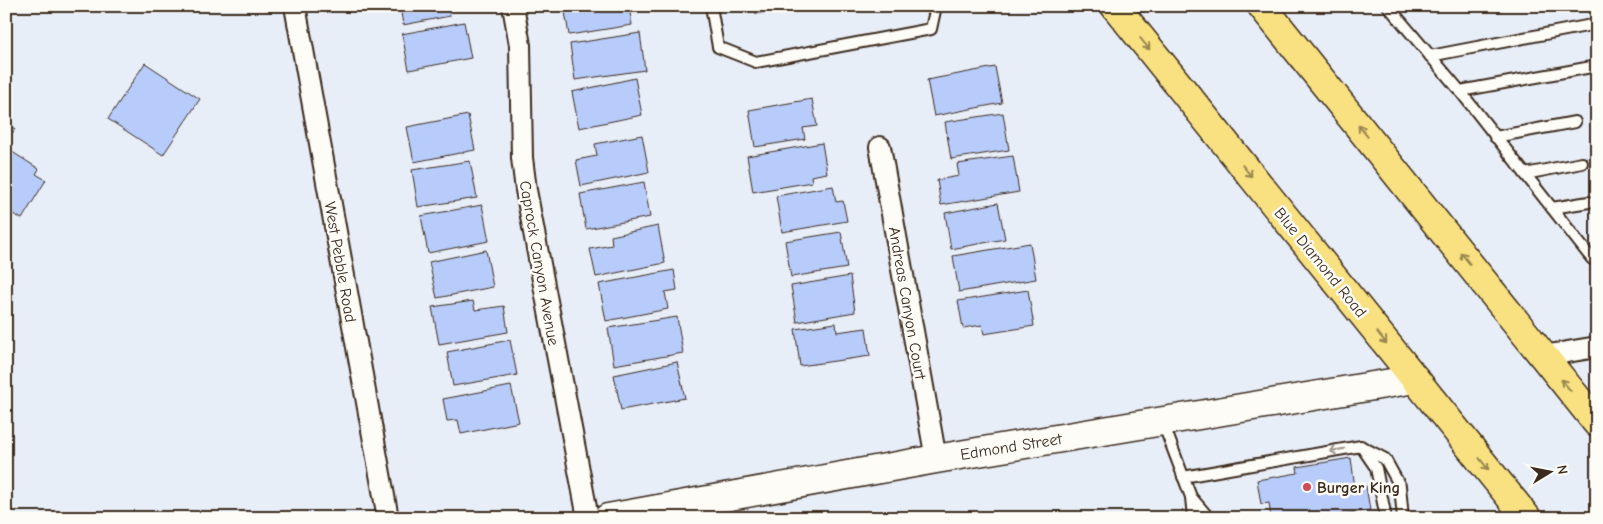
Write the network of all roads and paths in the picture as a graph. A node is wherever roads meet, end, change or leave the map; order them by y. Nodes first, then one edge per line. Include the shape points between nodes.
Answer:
1 (294, 6) edge
2 (513, 6) edge
3 (711, 6) edge
4 (936, 6) edge
5 (1114, 6) edge
6 (1388, 6) edge
7 (1264, 7) edge
8 (1597, 24) edge
9 (1430, 56) junction
10 (1597, 66) edge
11 (1460, 91) junction
12 (1575, 122) dead end
13 (1496, 136) junction
14 (880, 147) dead end
15 (1582, 163) dead end
16 (1525, 174) junction
17 (1589, 202) dead end
18 (1552, 208) junction
19 (1597, 258) edge
20 (1597, 346) edge
21 (1544, 356) junction
22 (1415, 379) junction
23 (1162, 421) junction
24 (1597, 423) edge
25 (1361, 446) junction
26 (936, 459) junction
27 (1183, 477) junction
28 (1191, 498) junction
29 (388, 518) edge
30 (588, 518) edge
31 (608, 518) edge
32 (1193, 518) edge
33 (1209, 518) edge
34 (1386, 518) edge
35 (1403, 518) edge
36 (1527, 518) edge

1 - 29 street, West Pebble Road
2 - 30 street, Caprock Canyon Avenue via 520,45 522,158 526,190
3 - 4 lane via 718,47 756,62 931,29
5 -> 22 highway, Blue Diamond Road
6 - 9 lane
21 -> 7 highway
8 - 9 lane
9 - 11 lane
10 - 11 lane
11 - 13 lane
12 - 13 lane
13 - 16 lane
14 - 26 street, Andreas Canyon Court
15 - 16 lane
16 - 18 lane
17 - 18 lane
18 - 19 lane via 1592,259
20 - 21 street
24 -> 21 highway
22 - 23 street, Edmond Street
22 -> 36 highway, Blue Diamond Road
23 - 26 street, Edmond Street
23 - 27 lane
25 -> 27 lane
25 - 34 lane via 1376,468
25 - 35 lane via 1385,460 1400,486
26 - 31 street, Edmond Street
27 - 28 lane
28 - 32 lane
28 - 33 lane

